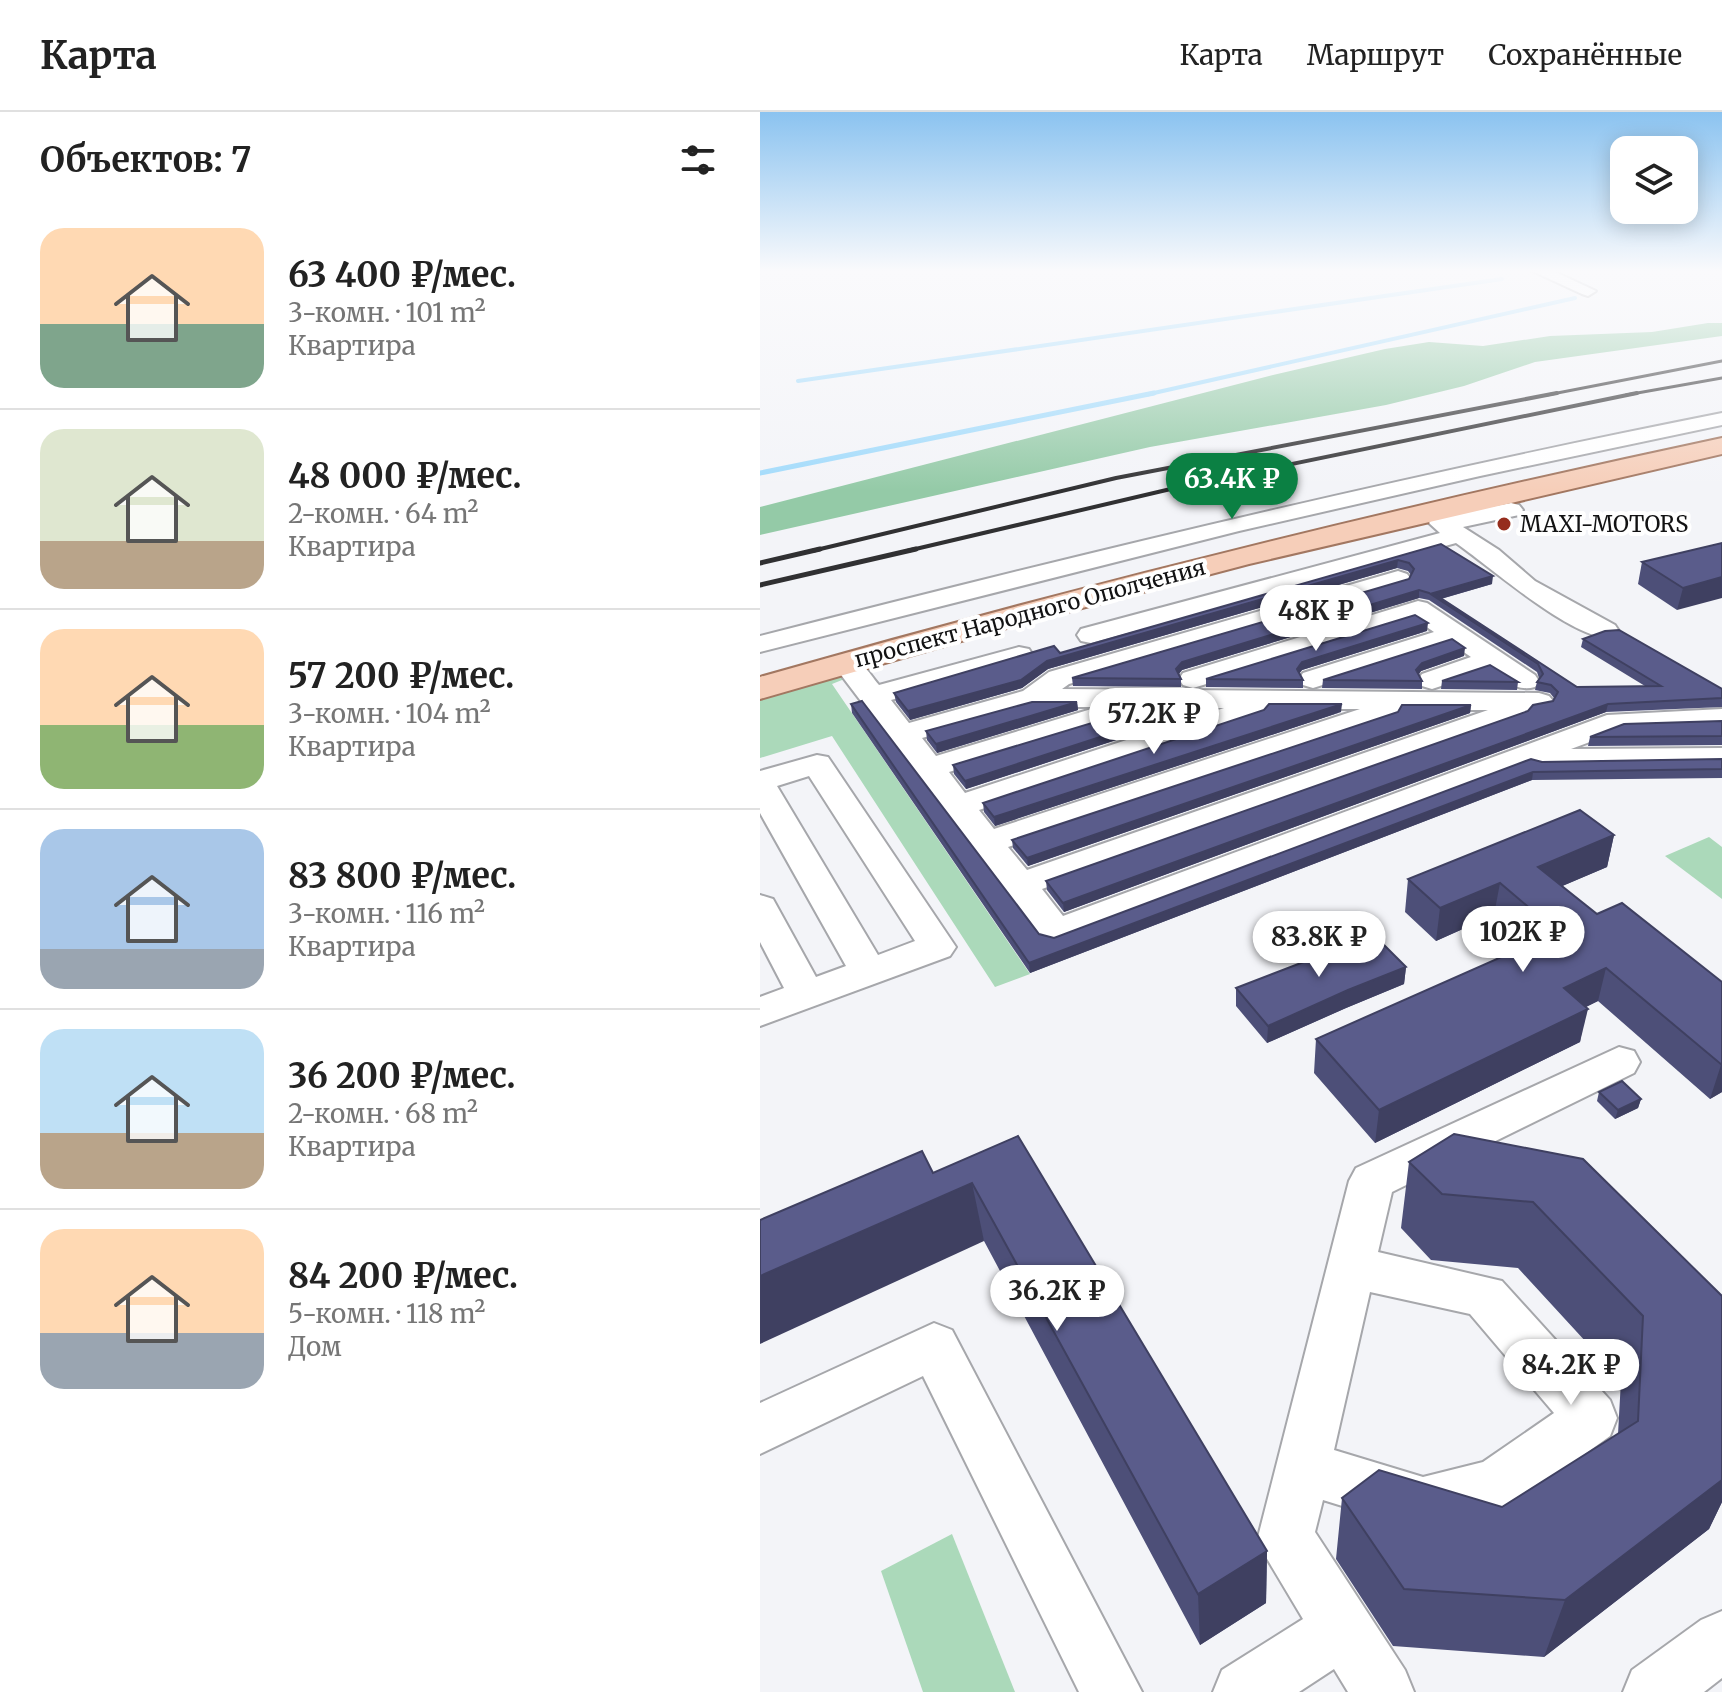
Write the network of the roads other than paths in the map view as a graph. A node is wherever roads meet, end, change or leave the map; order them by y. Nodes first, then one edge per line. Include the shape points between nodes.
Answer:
1 (1722, 419) edge
2 (1722, 438) edge
3 (1722, 446) edge
4 (1511, 510) dead end
5 (1441, 524) junction
6 (1037, 572) junction
7 (1398, 579) edge
8 (1060, 593) junction
9 (1605, 631) edge
10 (1455, 634) junction
11 (1091, 635) dead end
12 (760, 644) edge
13 (1019, 655) edge
14 (1493, 659) junction
15 (846, 663) junction
16 (760, 675) edge
17 (1059, 678) junction
18 (1193, 679) junction
19 (1313, 679) junction
20 (760, 688) edge
21 (1422, 691) junction
22 (873, 696) junction
23 (1032, 698) junction
24 (1156, 699) junction
25 (1280, 700) junction
26 (1722, 718) edge
27 (902, 734) junction
28 (1722, 757) edge
29 (1516, 759) junction
30 (929, 768) junction
31 (760, 783) edge
32 (958, 806) junction
33 (987, 843) junction
34 (1019, 885) junction
35 (760, 907) edge
36 (869, 972) junction
37 (807, 995) junction
38 (760, 1012) edge
39 (1619, 1062) dead end
40 (1351, 1267) junction
41 (760, 1429) edge
42 (1303, 1467) junction
43 (1343, 1628) junction
44 (1722, 1641) edge
45 (1111, 1692) edge
46 (1244, 1692) edge
47 (1383, 1692) edge
48 (1654, 1692) edge

1 - 6 street via 1454,474
2 - 8 main road, проспект Народного Ополчения via 1452,495
3 - 5 main road, проспект Народного Ополчения
4 - 5 street
5 - 9 street via 1526,586
5 - 11 street
5 - 15 main road, проспект Народного Ополчения via 1111,591
6 - 8 street
6 - 12 street
7 - 17 street
8 - 16 main road, проспект Народного Ополчения
10 - 14 street
10 - 18 street via 1418,609
10 - 19 street
13 - 22 street
14 - 21 street
14 - 21 street via 1525,681
15 - 20 main road, проспект Народного Ополчения
15 - 22 street
17 - 18 street
17 - 23 street
18 - 19 street
19 - 21 street
21 - 25 street
21 - 33 street
21 - 34 street via 1539,702
22 - 27 street
23 - 24 street
23 - 27 street
24 - 25 street
24 - 30 street
25 - 32 street
26 - 29 street via 1618,721
27 - 30 street
28 - 29 street
29 - 34 street via 1056,932
30 - 32 street
31 - 36 street
31 - 36 street via 817,764 937,947
32 - 33 street
33 - 34 street
35 - 37 street
36 - 37 street
37 - 38 street
39 - 40 street via 1372,1181
40 - 42 street
40 - 42 street via 1485,1296 1591,1418 1495,1486 1423,1504
41 - 45 street via 934,1346
42 - 43 street via 1286,1537
43 - 46 street
43 - 47 street
44 - 48 street

